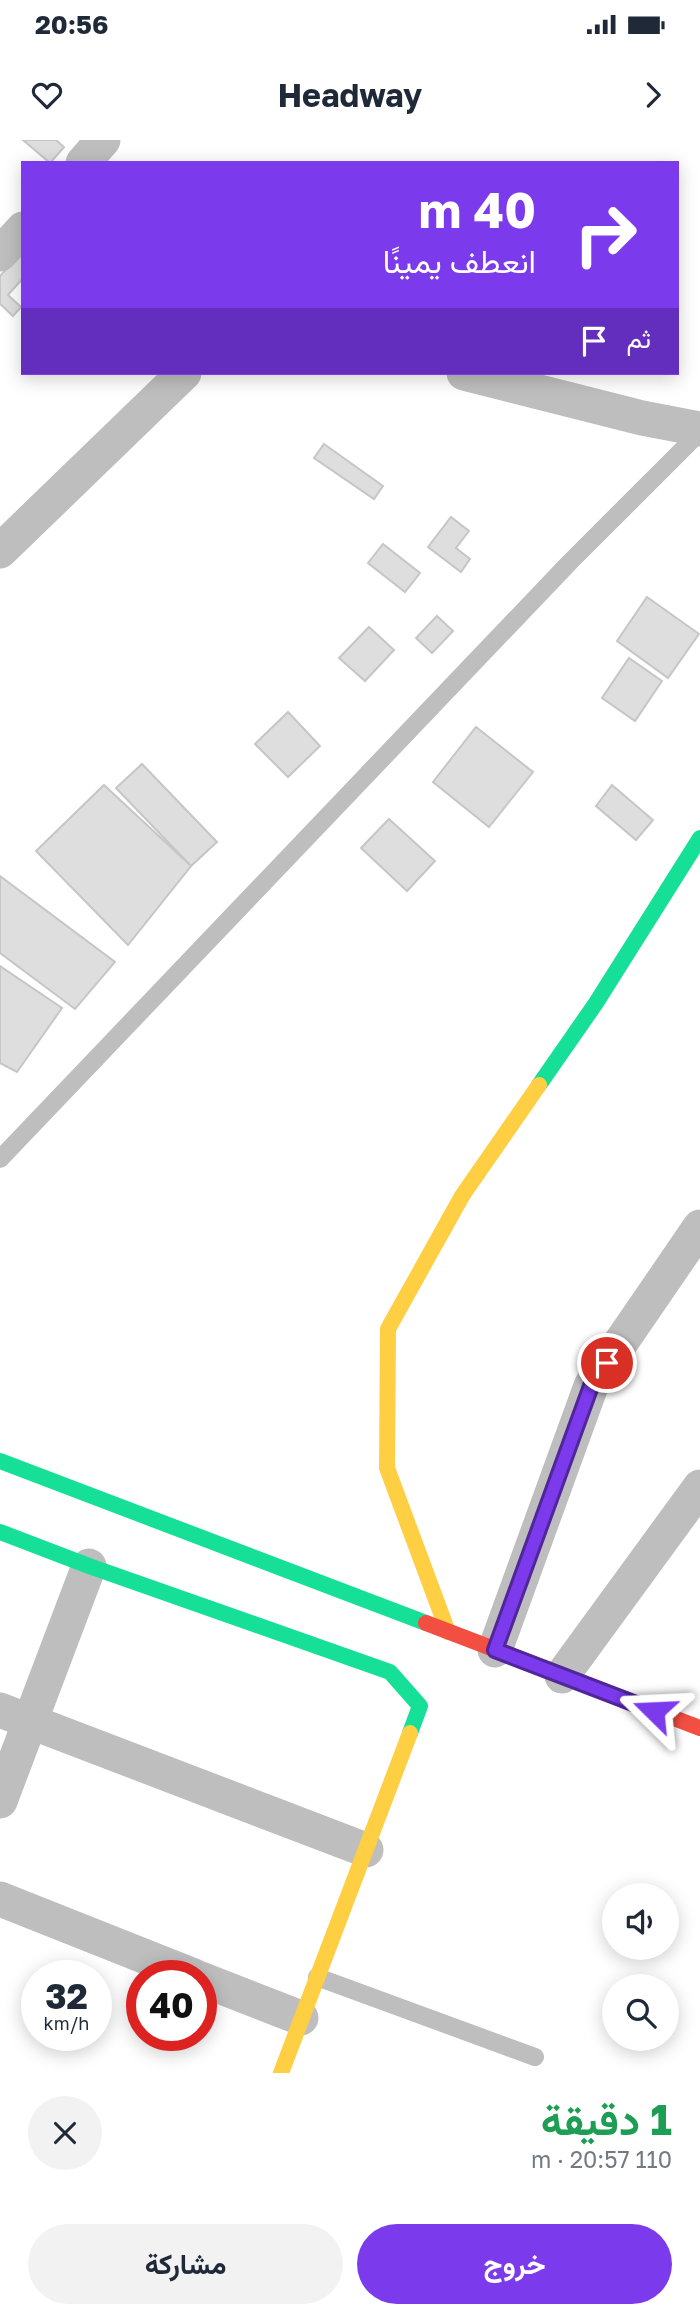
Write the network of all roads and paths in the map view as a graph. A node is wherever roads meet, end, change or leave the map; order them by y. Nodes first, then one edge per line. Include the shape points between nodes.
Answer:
1 (103, 140) edge
2 (85, 161) edge
3 (21, 231) edge
4 (0, 254) edge
5 (182, 375) edge
6 (472, 375) edge
7 (700, 430) edge
8 (0, 551) edge
9 (700, 838) edge
10 (0, 1158) edge
11 (700, 1227) edge
12 (0, 1461) edge
13 (700, 1487) edge
14 (0, 1532) edge
15 (89, 1566) junction
16 (447, 1632) junction
17 (495, 1650) junction
18 (562, 1676) junction
19 (15, 1716) edge
20 (700, 1728) edge
21 (0, 1801) edge
22 (366, 1850) junction
23 (0, 1899) edge
24 (154, 1960) edge
25 (317, 1977) junction
26 (217, 1985) edge
27 (301, 2018) junction
28 (535, 2057) dead end
29 (281, 2073) edge

1 - 2 street
3 - 4 street
5 - 8 street
6 - 7 street
7 - 10 lane
9 - 16 street via 596,1003 462,1196 388,1329 387,1468
11 - 17 street via 591,1386
12 - 16 street
13 - 18 street
14 - 15 street
15 - 19 street
15 - 22 street via 390,1672 420,1706
16 - 17 street
17 - 18 street
18 - 20 street
19 - 21 street
19 - 22 street
22 - 25 street
23 - 24 street
25 - 27 street
25 - 28 lane
26 - 27 street
27 - 29 street

